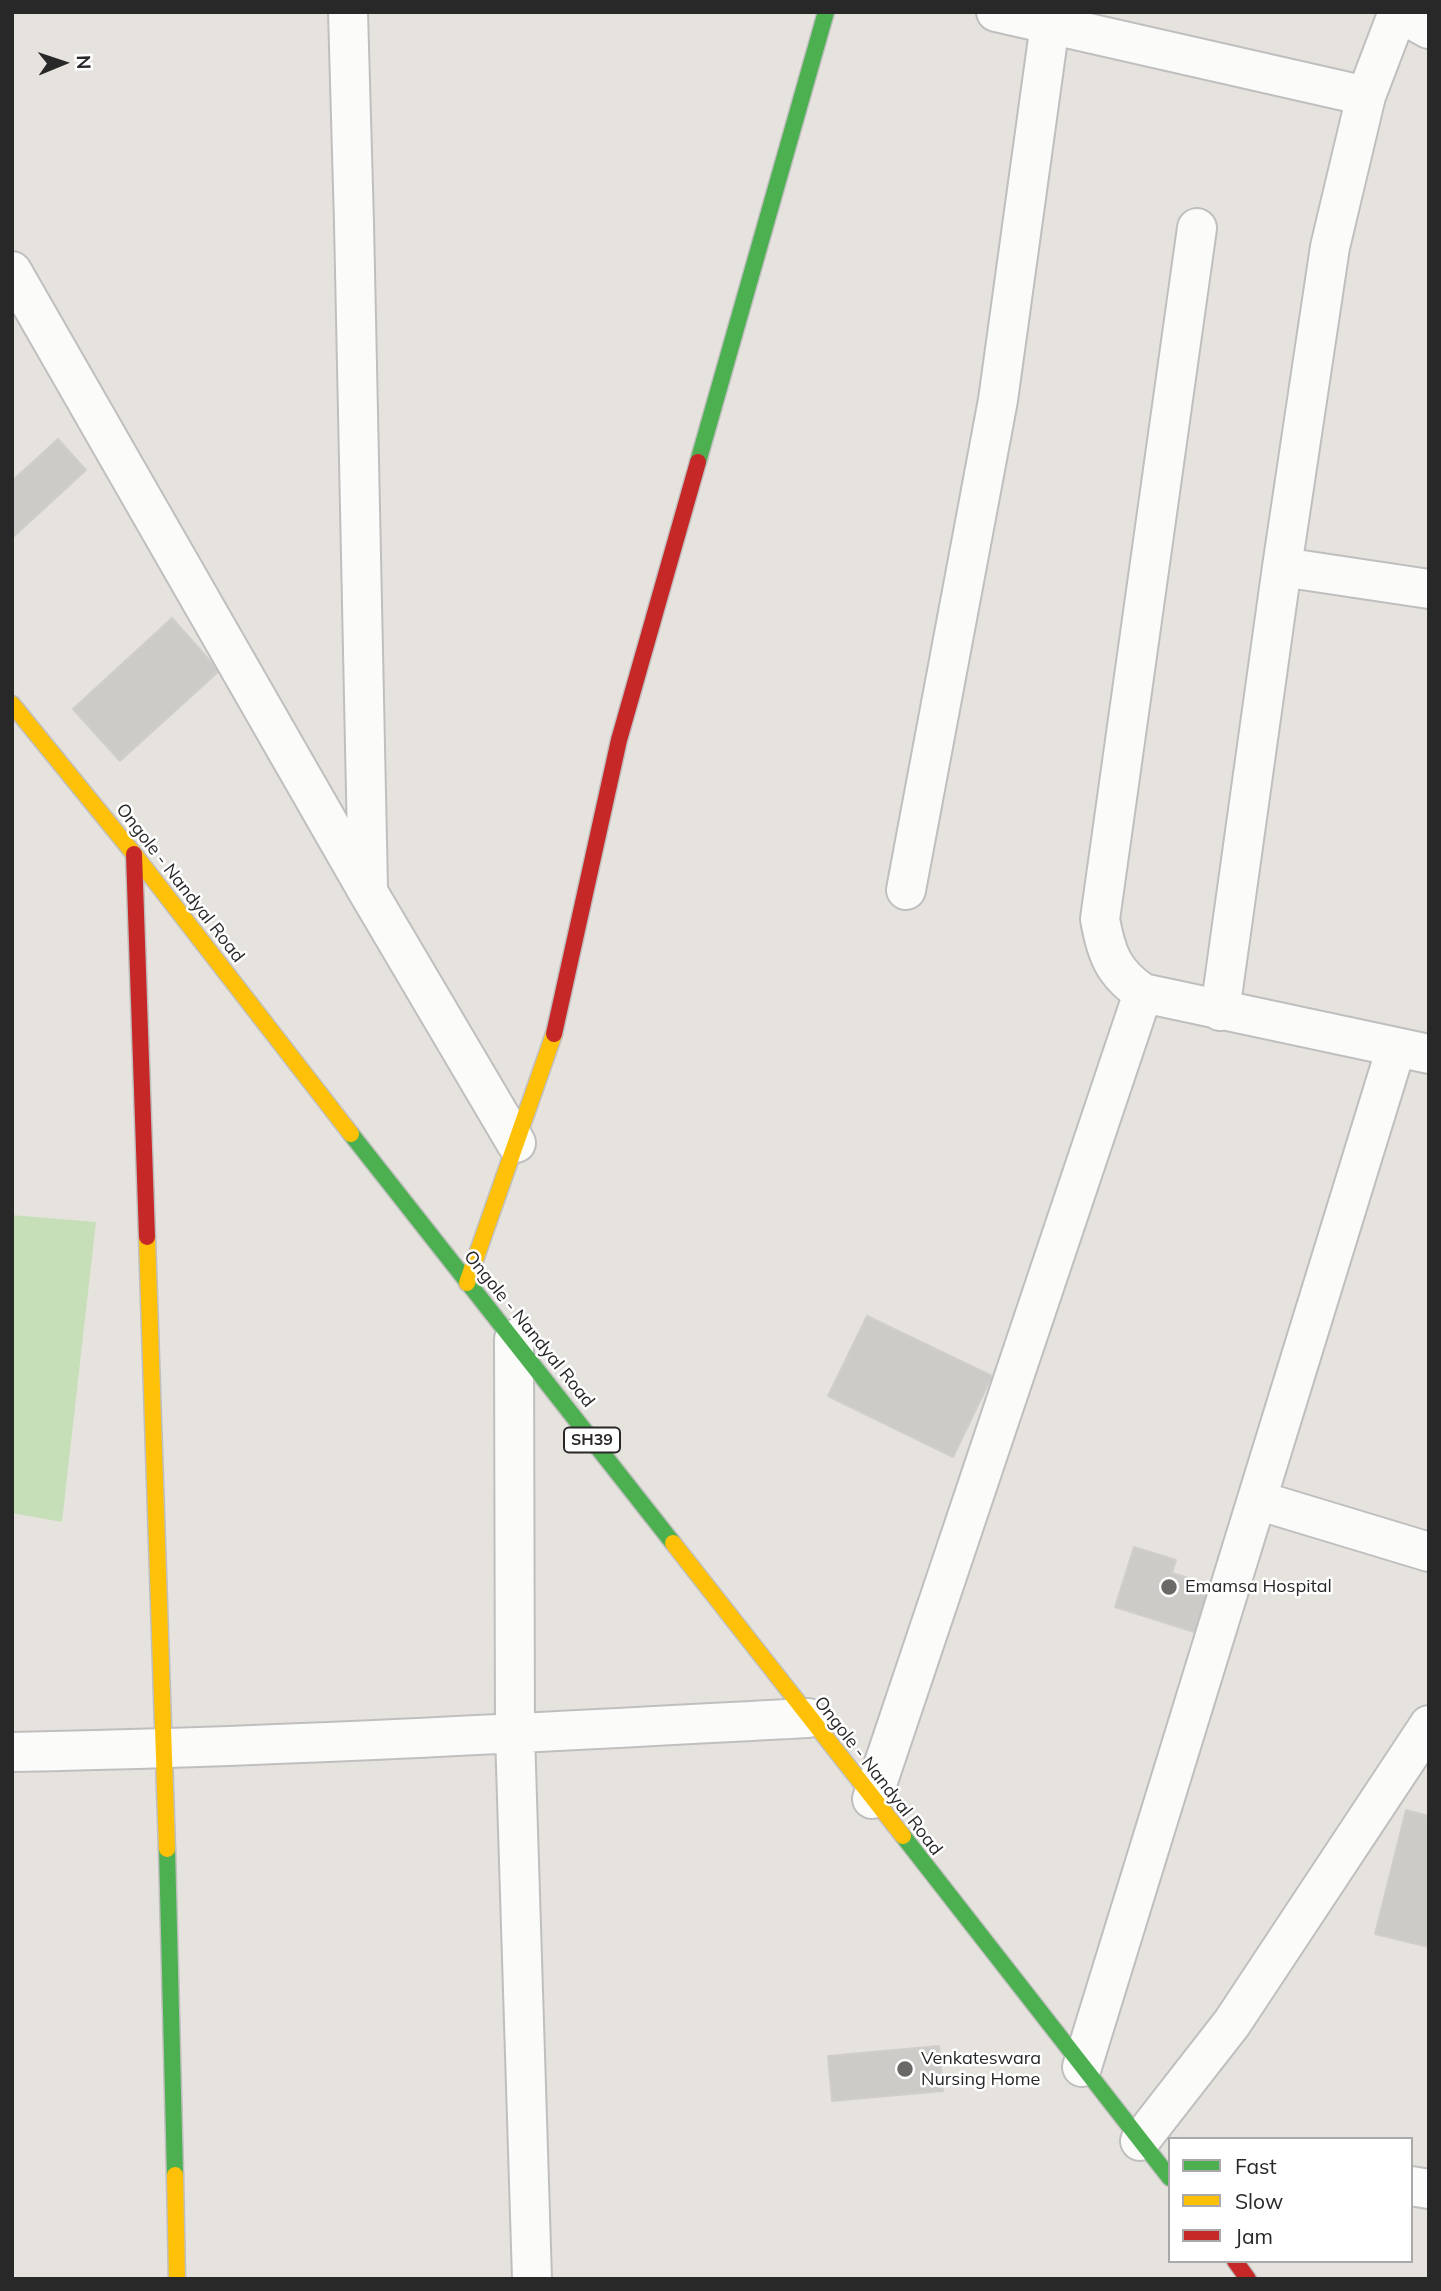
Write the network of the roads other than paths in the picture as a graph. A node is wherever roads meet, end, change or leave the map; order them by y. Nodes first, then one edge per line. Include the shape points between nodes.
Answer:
1 (348, 12) edge
2 (826, 12) edge
3 (1398, 12) edge
4 (1000, 13) edge
5 (1050, 24) junction
6 (1429, 29) edge
7 (1366, 96) junction
8 (1197, 228) dead end
9 (12, 271) edge
10 (1282, 567) junction
11 (1429, 589) edge
12 (12, 704) edge
13 (134, 854) junction
14 (906, 890) dead end
15 (368, 892) junction
16 (1143, 993) junction
17 (1220, 1011) junction
18 (1413, 1051) edge
19 (516, 1143) junction
20 (467, 1283) junction
21 (514, 1339) junction
22 (1257, 1500) junction
23 (1429, 1552) edge
24 (808, 1718) junction
25 (1429, 1725) edge
26 (515, 1734) junction
27 (165, 1749) junction
28 (12, 1752) edge
29 (872, 1799) junction
30 (1082, 2067) junction
31 (1140, 2141) junction
32 (1168, 2176) edge
33 (1236, 2263) edge
34 (177, 2279) edge
35 (532, 2279) edge
36 (1248, 2279) edge

1 - 15 street
2 - 19 street via 619,740 551,1045
3 - 6 street
3 - 7 street
4 - 5 street
5 - 7 street
5 - 14 street via 998,400
7 - 10 street via 1331,247
8 - 16 street via 1100,919 1105,950 1127,982
9 - 15 street
10 - 11 street
10 - 17 street
12 - 13 street, Ongole - Nandyal Road / SH39
13 - 20 street, Ongole - Nandyal Road / SH39
13 - 27 street
15 - 19 street
16 - 17 street
16 - 29 street
17 - 18 street
18 - 22 street
19 - 20 street
20 - 21 street, Ongole - Nandyal Road / SH39
21 - 24 street, Ongole - Nandyal Road / SH39
21 - 26 street
22 - 23 street
22 - 30 street
24 - 26 street
24 - 29 street, Ongole - Nandyal Road / SH39
25 - 31 street via 1233,2023
26 - 27 street
26 - 35 street
27 - 28 street
27 - 34 street
29 - 30 street, Ongole - Nandyal Road / SH39
30 - 31 street, Ongole - Nandyal Road / SH39
31 - 32 street, Ongole - Nandyal Road / SH39
33 - 36 street

